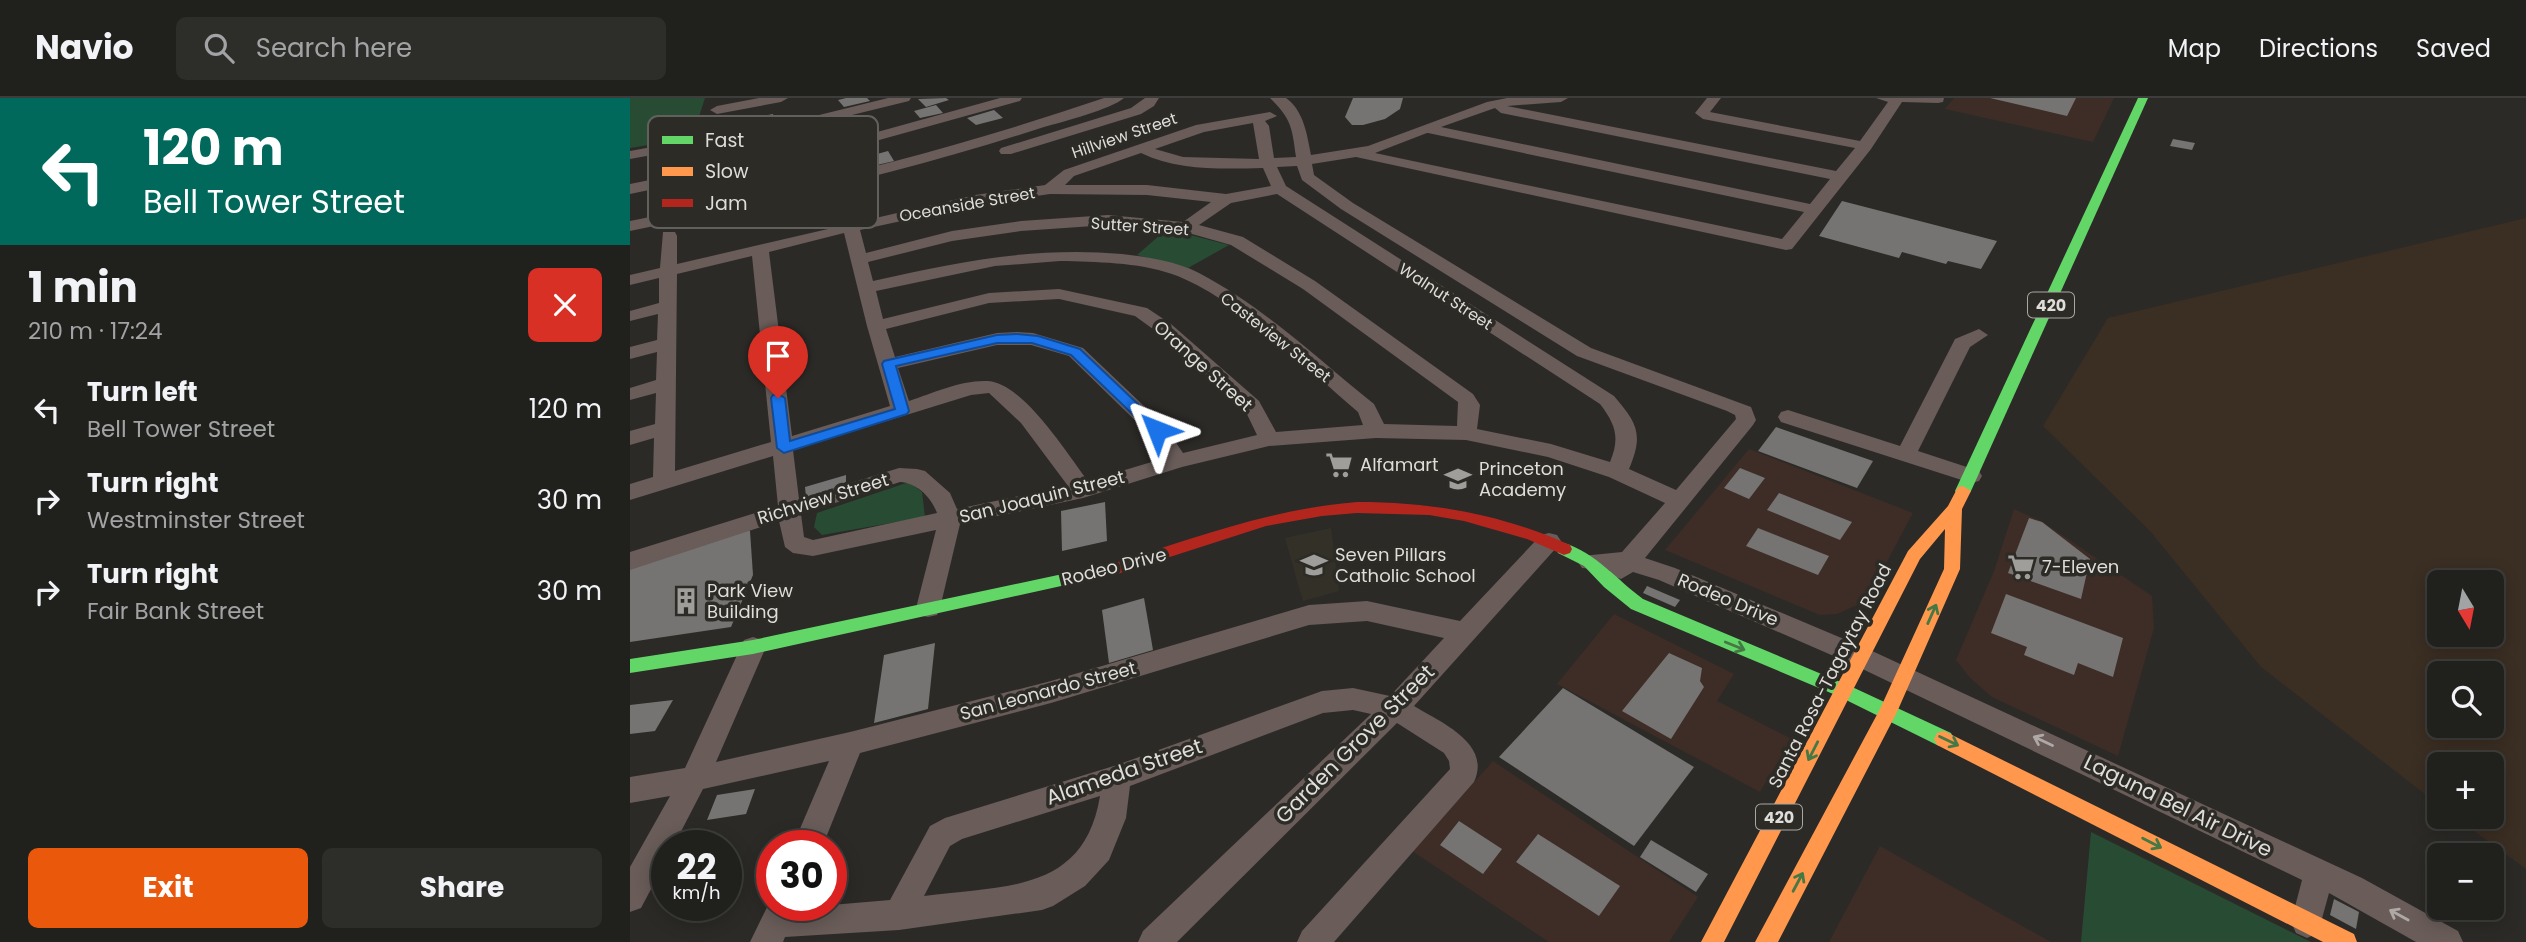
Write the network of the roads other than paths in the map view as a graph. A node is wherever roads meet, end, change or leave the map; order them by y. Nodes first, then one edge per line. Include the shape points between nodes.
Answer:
1 (781, 98) edge
2 (904, 98) edge
3 (1015, 98) edge
4 (1117, 98) edge
5 (1152, 98) edge
6 (1277, 98) edge
7 (1561, 98) edge
8 (1714, 98) edge
9 (1883, 98) edge
10 (1898, 98) edge
11 (2143, 98) edge
12 (1938, 99) edge
13 (717, 104) edge
14 (1486, 106) junction
15 (1292, 111) junction
16 (831, 116) edge
17 (1257, 118) junction
18 (1428, 129) junction
19 (878, 135) edge
20 (1866, 146) junction
21 (1142, 148) junction
22 (953, 151) junction
23 (1356, 153) junction
24 (1303, 160) junction
25 (1267, 162) junction
26 (878, 171) edge
27 (1838, 176) junction
28 (648, 185) edge
29 (630, 189) edge
30 (1050, 189) junction
31 (1280, 189) junction
32 (1226, 199) junction
33 (1813, 209) junction
34 (878, 221) edge
35 (648, 222) edge
36 (630, 226) edge
37 (1186, 227) junction
38 (846, 228) edge
39 (850, 228) edge
40 (668, 236) dead end
41 (760, 249) junction
42 (858, 260) junction
43 (669, 271) junction
44 (630, 280) edge
45 (867, 288) junction
46 (666, 307) junction
47 (630, 316) edge
48 (876, 326) junction
49 (1979, 335) dead end
50 (667, 343) junction
51 (630, 353) edge
52 (889, 364) junction
53 (666, 384) junction
54 (630, 394) edge
55 (902, 411) junction
56 (1788, 417) dead end
57 (665, 428) junction
58 (1376, 431) junction
59 (1466, 433) junction
60 (630, 438) edge
61 (1269, 439) junction
62 (784, 448) junction
63 (1905, 456) junction
64 (1178, 461) junction
65 (1617, 472) junction
66 (1971, 476) junction
67 (664, 482) junction
68 (1083, 490) junction
69 (630, 492) edge
70 (1679, 500) junction
71 (789, 509) junction
72 (1954, 509) junction
73 (950, 519) junction
74 (1549, 541) junction
75 (630, 561) edge
76 (1628, 561) junction
77 (1590, 562) junction
78 (1610, 583) junction
79 (928, 608) junction
80 (1464, 632) junction
81 (753, 647) junction
82 (1861, 657) junction
83 (630, 666) edge
84 (1905, 677) junction
85 (1844, 691) junction
86 (1395, 708) junction
87 (1888, 712) junction
88 (2013, 727) junction
89 (850, 744) junction
90 (1998, 765) junction
91 (1117, 778) junction
92 (694, 779) junction
93 (630, 790) edge
94 (814, 830) edge
95 (2319, 873) junction
96 (630, 897) edge
97 (899, 915) junction
98 (2307, 922) junction
99 (776, 923) edge
100 (1154, 942) edge
101 (1313, 942) edge
102 (1712, 942) edge
103 (1766, 942) edge
104 (2346, 942) edge
105 (2447, 942) edge

1 - 13 street
2 - 16 street
3 - 19 street
4 - 22 street
5 - 22 street via 1136,111 1013,150
6 - 15 street
7 - 14 street
8 - 20 street via 1703,115
9 - 10 street
10 - 12 street
10 - 20 street
11 - 66 main road, Santa Rosa-Tagaytay Road / 420
14 - 18 street
14 - 27 street
15 - 17 street, Hillview Street
15 - 24 street
17 - 21 street, Hillview Street via 1201,128
17 - 25 street
18 - 23 street
18 - 33 street
20 - 27 street
21 - 25 street via 1164,159
21 - 30 street, Hillview Street via 1069,173
22 - 26 street
23 - 24 street
23 - 33 street via 1786,245
24 - 25 street
24 - 70 street via 1307,177 1347,206 1584,352 1744,412 1746,420
25 - 31 street
27 - 33 street
28 - 29 street
30 - 32 street, Oceanside Street via 1147,190
30 - 34 street, Oceanside Street
31 - 32 street
31 - 65 street, Walnut Street via 1607,400 1625,421 1629,443
32 - 37 street
35 - 36 street
37 - 42 street, Sutter Street via 1108,220 1021,226 952,236
37 - 59 street, Sutter Street via 1237,241 1309,285 1466,398 1470,405
38 - 41 street, Oceanside Street
39 - 42 street
40 - 43 street
41 - 43 street, Oceanside Street
41 - 62 street
42 - 45 street
43 - 44 street, Oceanside Street
43 - 46 street
45 - 48 street
45 - 58 street, Casteview Street via 1020,256 1094,255 1168,267 1230,299 1367,409
46 - 47 street
46 - 50 street
48 - 52 street
48 - 61 street, Orange Street via 989,298 1059,294 1141,312 1252,405
49 - 63 street via 1962,343
50 - 51 street
50 - 53 street
52 - 55 street
52 - 64 street via 997,339 1033,339 1076,352 1157,430
53 - 54 street
53 - 57 street
55 - 62 street
55 - 68 street via 969,389 999,389
56 - 63 street
57 - 60 street
57 - 67 street
58 - 59 street, San Joaquin Street
58 - 61 street, San Joaquin Street
59 - 65 street, San Joaquin Street via 1551,451
61 - 64 street, San Joaquin Street
62 - 67 street
62 - 71 street
63 - 66 street
64 - 68 street, San Joaquin Street
65 - 70 street, San Joaquin Street
66 - 72 main road, Santa Rosa-Tagaytay Road / 420
67 - 69 street
68 - 73 street, San Joaquin Street
70 - 76 street
71 - 73 street, Richview Street via 910,475 942,498
71 - 73 street, San Joaquin Street via 793,541 801,548
71 - 75 street, Richview Street
72 - 82 main road, Santa Rosa-Tagaytay Road / 420 via 1914,555
84 -> 72 main road, Santa Rosa-Tagaytay Road / 420 via 1952,569
73 - 79 street
74 - 77 main road, Rodeo Drive
74 - 79 main road, Rodeo Drive via 1483,520 1414,509 1352,507 1286,516 1124,567
74 - 80 street, Garden Grove Street
76 - 77 street, Rodeo Drive
76 - 78 street
76 - 82 street, Rodeo Drive
77 - 78 main road, Rodeo Drive
78 -> 85 main road, Rodeo Drive via 1637,604
79 - 81 main road, Rodeo Drive
80 - 86 street, Garden Grove Street
80 - 89 street, San Leonardo Street via 1367,611 1309,615 1051,692
81 - 83 main road, Rodeo Drive
81 - 92 street
82 - 84 street, Rodeo Drive
82 - 85 main road, Santa Rosa-Tagaytay Road / 420
84 - 87 main road, Santa Rosa-Tagaytay Road / 420
84 - 88 street, Laguna Bel Air Drive
85 - 87 main road, Rodeo Drive
85 -> 102 main road, Santa Rosa-Tagaytay Road / 420
86 - 91 street, Alameda Street via 1353,699 1322,702
86 - 100 street, Garden Grove Street
86 - 101 street via 1454,745 1463,758 1464,773
87 -> 90 main road
103 -> 87 main road, Santa Rosa-Tagaytay Road / 420
88 - 90 street
95 -> 88 street, Laguna Bel Air Drive
89 - 92 street, San Leonardo Street
89 - 94 street
90 -> 98 main road
91 - 97 street, Alameda Street via 940,836
91 - 97 street via 1111,818 1098,850 1074,876 1042,895
92 - 93 street, San Leonardo Street
92 - 96 street
95 - 98 street
105 -> 95 street, Laguna Bel Air Drive
97 - 99 street
98 - 104 main road

